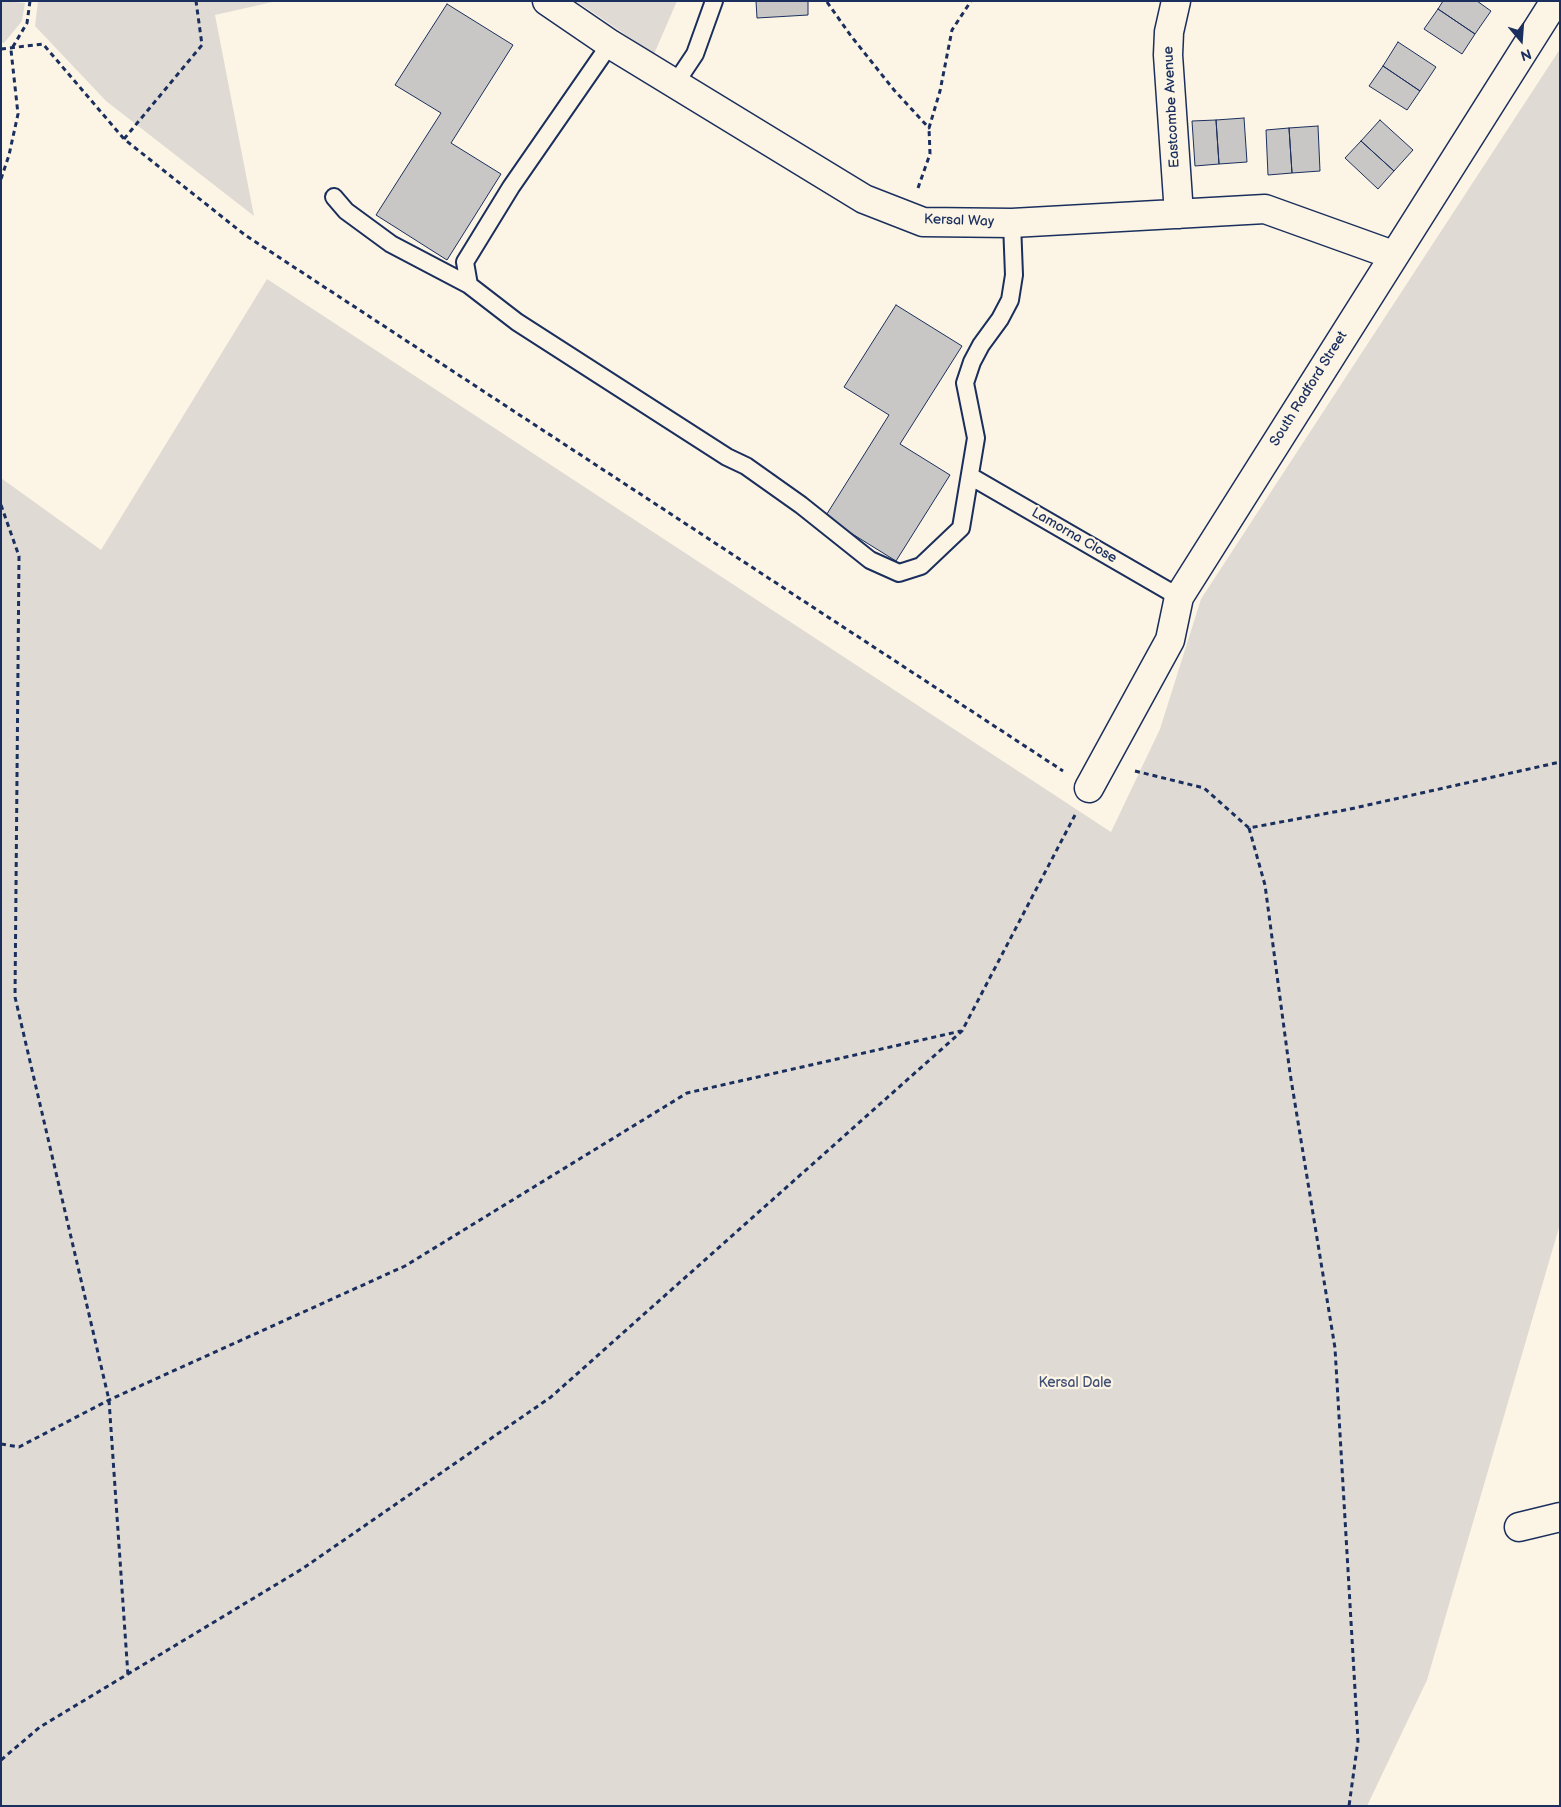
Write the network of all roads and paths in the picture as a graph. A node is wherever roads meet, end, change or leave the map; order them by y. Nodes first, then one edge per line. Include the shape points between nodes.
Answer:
1 (30, 1) edge
2 (196, 1) edge
3 (547, 1) edge
4 (714, 1) edge
5 (971, 1) edge
6 (1176, 1) edge
7 (1555, 1) edge
8 (827, 2) edge
9 (610, 44) junction
10 (1, 50) edge
11 (11, 50) junction
12 (675, 84) junction
13 (929, 128) junction
14 (124, 139) junction
15 (1, 179) edge
16 (334, 197) dead end
17 (1179, 214) junction
18 (907, 216) junction
19 (1012, 223) junction
20 (1393, 255) junction
21 (469, 285) junction
22 (970, 476) junction
23 (1, 505) edge
24 (1179, 597) junction
25 (1560, 762) edge
26 (1102, 764) junction
27 (1089, 788) junction
28 (1249, 828) junction
29 (962, 1031) junction
30 (109, 1400) junction
31 (1, 1444) edge
32 (1560, 1517) edge
33 (1519, 1527) dead end
34 (128, 1676) junction
35 (1, 1760) edge
36 (1349, 1806) edge

1 - 11 path via 27,23
2 - 14 path via 202,45
3 - 9 street, Kersal Way
4 - 12 lane via 695,54
5 - 13 path via 952,30
6 - 17 street, Eastcombe Avenue via 1168,54
7 - 20 street, South Radford Street
8 - 13 path via 894,90
9 - 12 street, Kersal Way
9 - 21 lane via 511,187 465,262
10 - 11 path
11 - 14 path via 43,44
11 - 15 path via 18,114
12 - 18 street, Kersal Way via 864,199
13 - 18 path via 930,154
14 - 27 path via 245,235
16 - 21 lane via 346,211 391,244
17 - 19 street, Kersal Way
17 - 20 street, Kersal Way via 1265,209
18 - 19 street, Kersal Way via 923,222
19 - 22 lane via 1014,275 1010,300 981,345 965,383 976,438
20 - 24 street, South Radford Street
21 - 22 lane via 517,322 746,466 870,560 899,573 922,566 961,528
22 - 24 lane, Lamorna Close
23 - 30 path via 19,556 15,997
24 - 26 street, South Radford Street via 1170,640
25 - 28 path
26 - 27 street, South Radford Street
26 - 28 path via 1204,788
27 - 29 path
28 - 36 path via 1265,885 1290,1073 1335,1348 1358,1741
29 - 30 path via 687,1093 405,1266
29 - 34 path via 551,1397 302,1569
30 - 31 path via 19,1447
30 - 34 path
32 - 33 street
34 - 35 path via 40,1727

